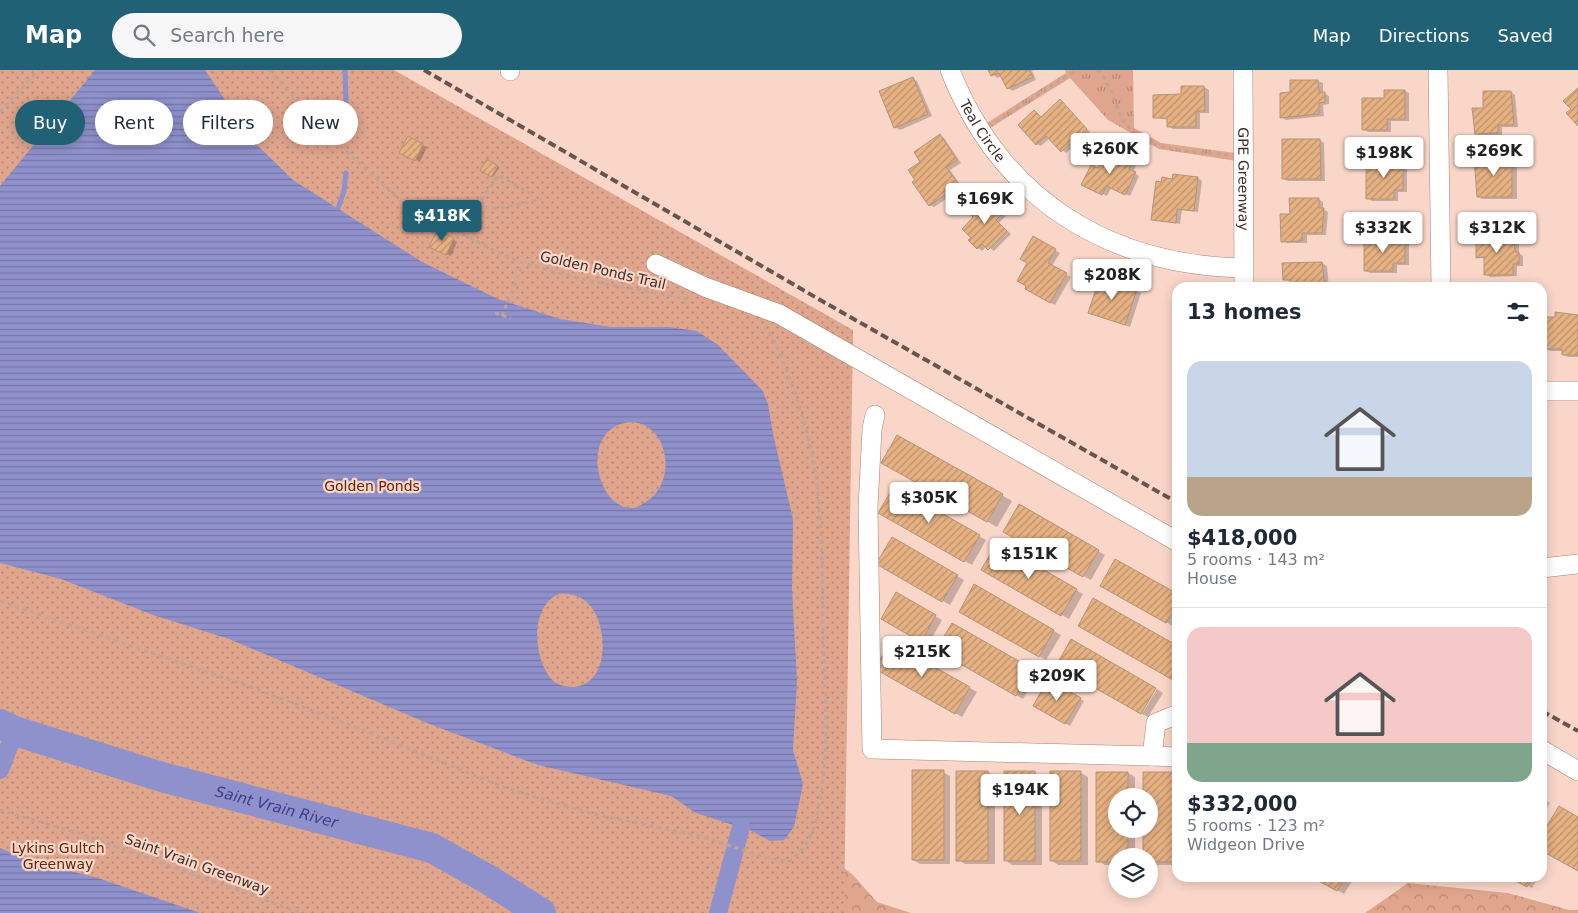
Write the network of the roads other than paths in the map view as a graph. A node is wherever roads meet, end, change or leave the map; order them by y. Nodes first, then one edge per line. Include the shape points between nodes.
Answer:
1 (950, 70) edge
2 (1243, 70) edge
3 (1438, 70) edge
4 (656, 264) dead end
5 (1243, 268) junction
6 (1244, 282) edge
7 (1440, 282) edge
8 (1578, 391) edge
9 (1547, 392) edge
10 (876, 415) dead end
11 (1172, 539) edge
12 (1578, 564) edge
13 (1547, 567) edge
14 (1172, 716) edge
15 (1547, 753) edge
16 (1152, 756) junction
17 (1172, 757) edge
18 (1578, 771) edge

1 - 5 street, Teal Circle via 981,132 1010,169 1063,216 1098,236 1155,258 1212,267
2 - 5 street, GPE Greenway
3 - 7 street
4 - 11 street via 713,290 779,314
5 - 6 street, GPE Greenway
8 - 9 street
10 - 16 street via 872,429 868,508 872,749
12 - 13 street
14 - 16 street via 1156,722
15 - 18 street
16 - 17 street

